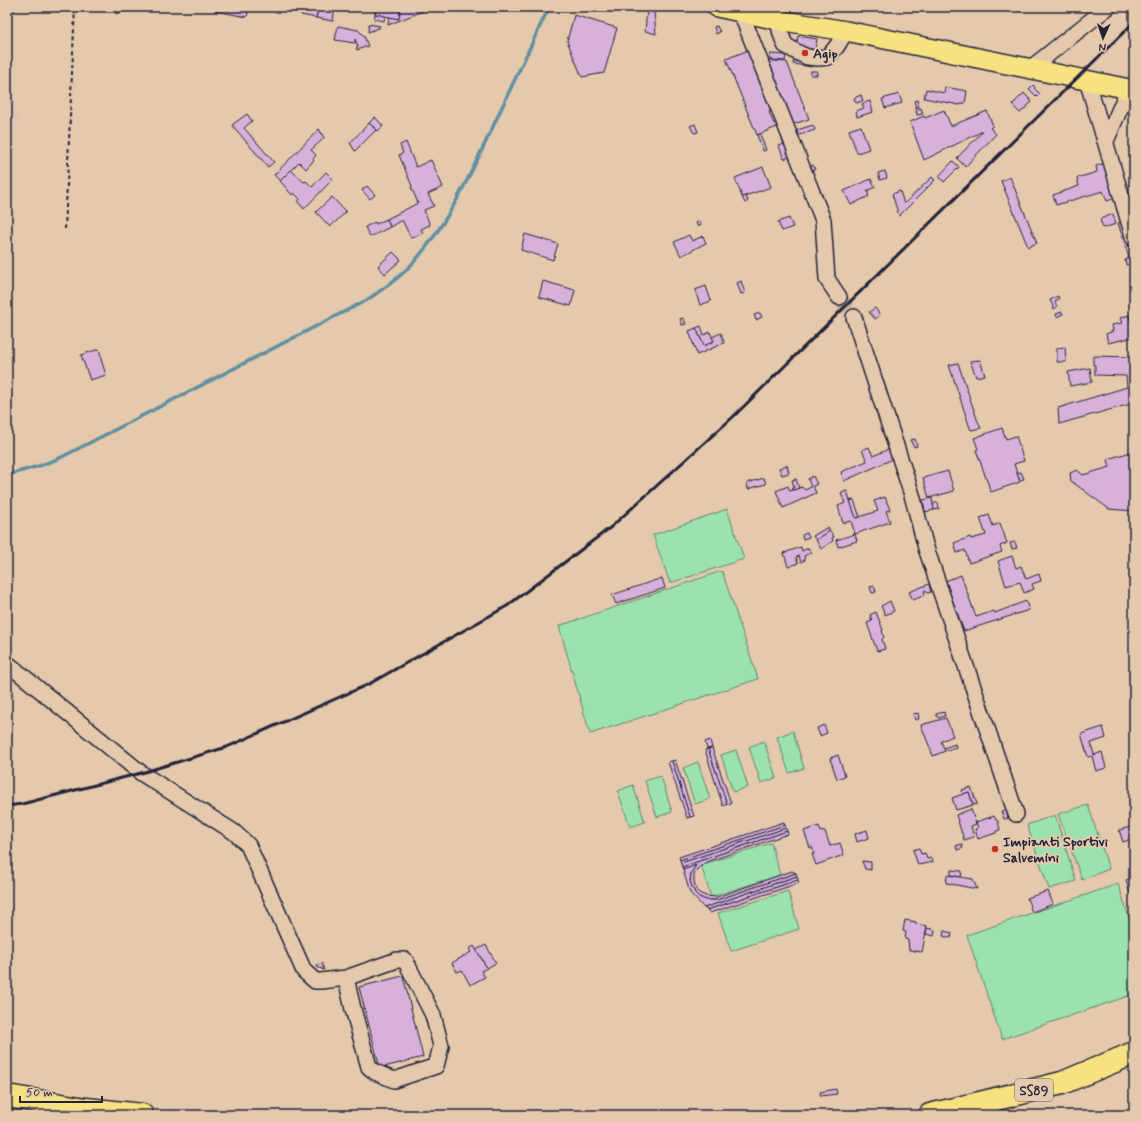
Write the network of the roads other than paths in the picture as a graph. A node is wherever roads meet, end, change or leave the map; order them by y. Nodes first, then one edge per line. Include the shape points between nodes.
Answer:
1 (717, 7) edge
2 (1108, 7) edge
3 (741, 13) junction
4 (778, 20) junction
5 (846, 31) junction
6 (1031, 68) junction
7 (1087, 80) junction
8 (1132, 90) edge
9 (1106, 141) junction
10 (1134, 239) edge
11 (839, 298) tunnel mouth
12 (854, 317) tunnel mouth
13 (7, 663) edge
14 (1016, 814) dead end
15 (346, 978) junction
16 (1134, 1053) edge
17 (1134, 1067) edge
18 (7, 1096) edge
19 (7, 1109) edge
20 (43, 1115) edge
21 (142, 1115) edge
22 (930, 1115) edge
23 (986, 1115) edge

1 - 3 main road
2 - 6 street
3 - 4 main road
3 - 11 street via 823,220 827,279
4 - 5 main road
4 - 5 street via 785,46 805,57 828,57
5 - 6 main road
6 - 7 main road
7 - 8 main road
7 - 9 street
8 - 9 street via 1125,97
9 - 10 street
12 - 14 street via 912,495 926,548
13 - 15 street via 144,775 234,832 248,845 304,971 315,981
15 - 15 street via 369,1067 394,1080 436,1066 441,1046 433,1015 405,960 397,960
16 - 22 highway, SS89 via 1062,1083
17 - 23 highway, SS89 via 1066,1095
18 - 21 highway
19 - 20 highway

